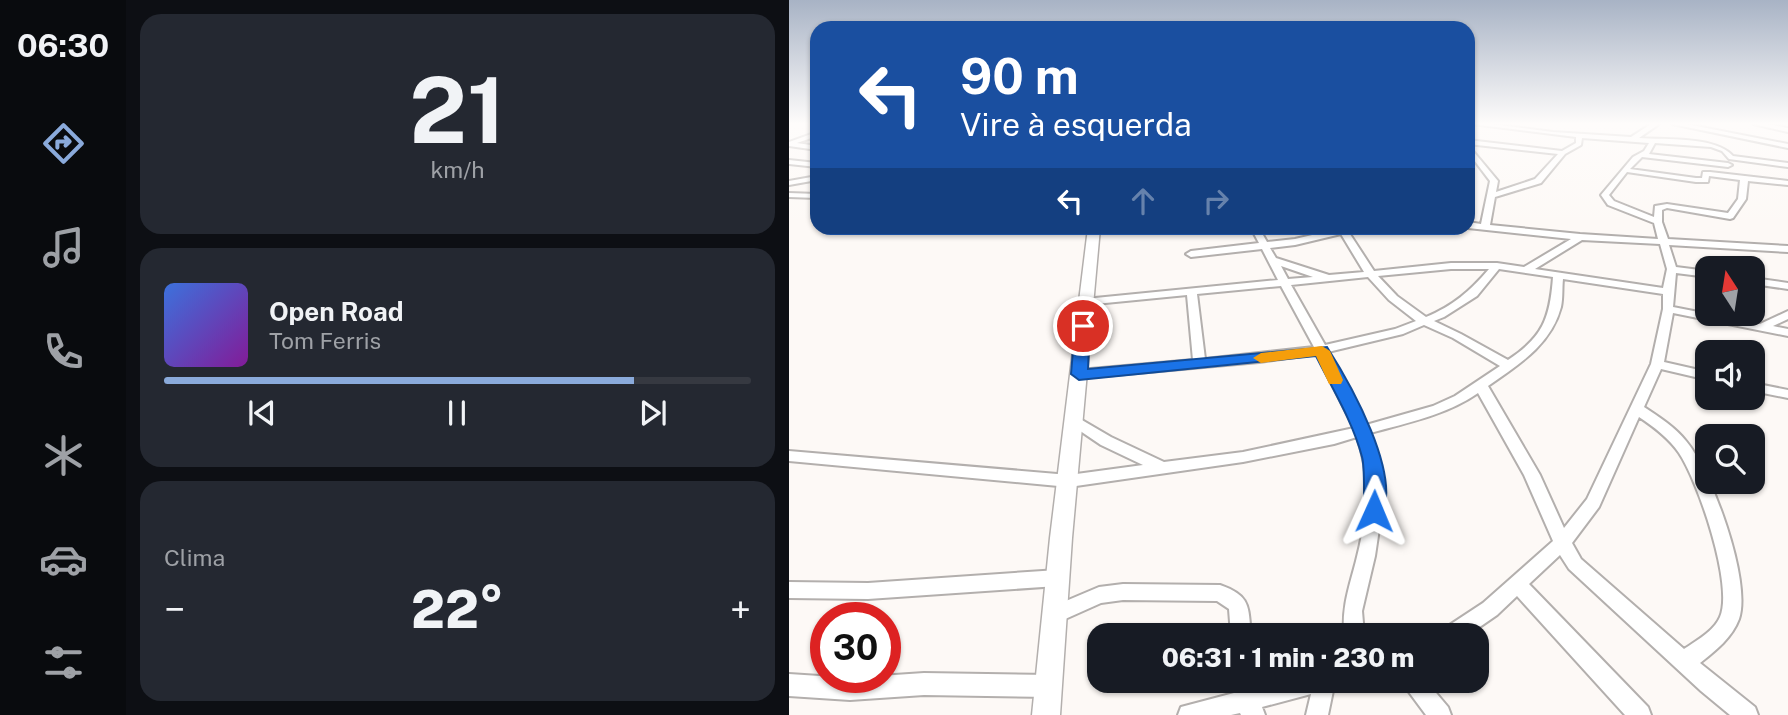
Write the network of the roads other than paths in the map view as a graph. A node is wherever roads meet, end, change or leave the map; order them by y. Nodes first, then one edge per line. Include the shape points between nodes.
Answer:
1 (1558, 157) edge
2 (1638, 157) edge
3 (1671, 157) edge
4 (1727, 157) edge
5 (1475, 159) edge
6 (789, 162) edge
7 (1729, 162) junction
8 (810, 164) edge
9 (1788, 165) edge
10 (1625, 170) junction
11 (1728, 176) junction
12 (1744, 178) junction
13 (810, 179) edge
14 (789, 182) edge
15 (1788, 183) edge
16 (789, 195) edge
17 (810, 195) edge
18 (1493, 195) junction
19 (1658, 222) junction
20 (1475, 225) edge
21 (1485, 226) junction
22 (1093, 235) edge
23 (1259, 235) edge
24 (1315, 235) edge
25 (1347, 235) edge
26 (1580, 237) junction
27 (1666, 241) junction
28 (1265, 246) junction
29 (1788, 249) edge
30 (1191, 254) dead end
31 (1275, 261) junction
32 (1497, 266) junction
33 (1672, 269) junction
34 (1526, 270) junction
35 (1695, 272) edge
36 (1371, 274) junction
37 (1558, 274) junction
38 (1328, 278) junction
39 (1285, 283) junction
40 (1765, 283) edge
41 (1788, 286) edge
42 (1192, 292) junction
43 (1668, 292) junction
44 (1085, 302) junction
45 (1669, 309) junction
46 (1788, 314) edge
47 (1424, 321) junction
48 (1763, 327) junction
49 (1788, 333) edge
50 (1322, 351) junction
51 (1199, 363) junction
52 (1657, 364) junction
53 (1508, 365) junction
54 (1695, 373) edge
55 (1079, 374) junction
56 (1480, 384) junction
57 (1765, 389) edge
58 (1788, 394) edge
59 (1637, 409) junction
60 (1075, 421) junction
61 (1362, 431) junction
62 (789, 456) edge
63 (1162, 468) junction
64 (1069, 481) junction
65 (1561, 544) junction
66 (1058, 578) junction
67 (1517, 584) junction
68 (789, 590) edge
69 (1054, 615) junction
70 (1240, 623) edge
71 (1353, 623) edge
72 (1470, 623) edge
73 (1684, 662) junction
74 (789, 685) edge
75 (1050, 686) junction
76 (1273, 693) edge
77 (1321, 693) edge
78 (1423, 693) edge
79 (1248, 699) edge
80 (1637, 714) edge
81 (1046, 715) edge
82 (1189, 715) edge
83 (1317, 715) edge
84 (1440, 715) edge
85 (1747, 715) edge

1 - 18 street via 1538,180
2 - 10 street
3 - 7 street
4 - 7 street
5 - 18 street via 1494,181
6 - 8 street
7 - 9 street
7 - 11 street
10 - 11 street via 1703,181 1707,174
10 - 19 street via 1606,199
11 - 12 street
12 - 15 street
12 - 19 street via 1742,200 1730,216 1661,206
13 - 14 street
16 - 17 street
18 - 21 street
19 - 27 street
20 - 21 street
21 - 26 street
22 - 44 street
23 - 28 street
24 - 28 street
25 - 36 street
26 - 27 street
26 - 34 street
27 - 29 street
27 - 33 street
28 - 30 street
28 - 31 street
31 - 38 street
31 - 39 street
32 - 34 street
32 - 36 street
32 - 47 street via 1487,283
33 - 35 street
33 - 43 street
34 - 37 street
36 - 38 street
36 - 47 street
37 - 43 street
37 - 53 street via 1556,306 1543,336
38 - 39 street
39 - 42 street
39 - 50 street
40 - 41 street
42 - 44 street
42 - 51 street
43 - 45 street
44 - 55 street
45 - 48 street
45 - 52 street
46 - 48 street
47 - 50 street
47 - 53 street
48 - 49 street
50 - 51 street
50 - 61 street
51 - 55 street
52 - 54 street
52 - 59 street
53 - 56 street
55 - 60 street
56 - 61 street via 1438,409
56 - 65 street via 1533,477
57 - 58 street
59 - 65 street via 1593,503
59 - 73 street via 1687,452 1714,511 1730,584 1730,617 1716,637
60 - 63 street
60 - 64 street
61 - 63 street via 1284,449
61 - 71 street via 1372,458 1376,495
62 - 64 street
63 - 64 street
64 - 66 street
65 - 67 street
65 - 73 street via 1575,564
66 - 68 street via 868,592
66 - 69 street
67 - 72 street
67 - 80 street
69 - 70 street via 1099,595 1220,593 1238,604
69 - 75 street
73 - 85 street
74 - 75 street via 850,689 924,684
75 - 81 street
76 - 79 street
77 - 83 street
78 - 84 street
79 - 82 street

